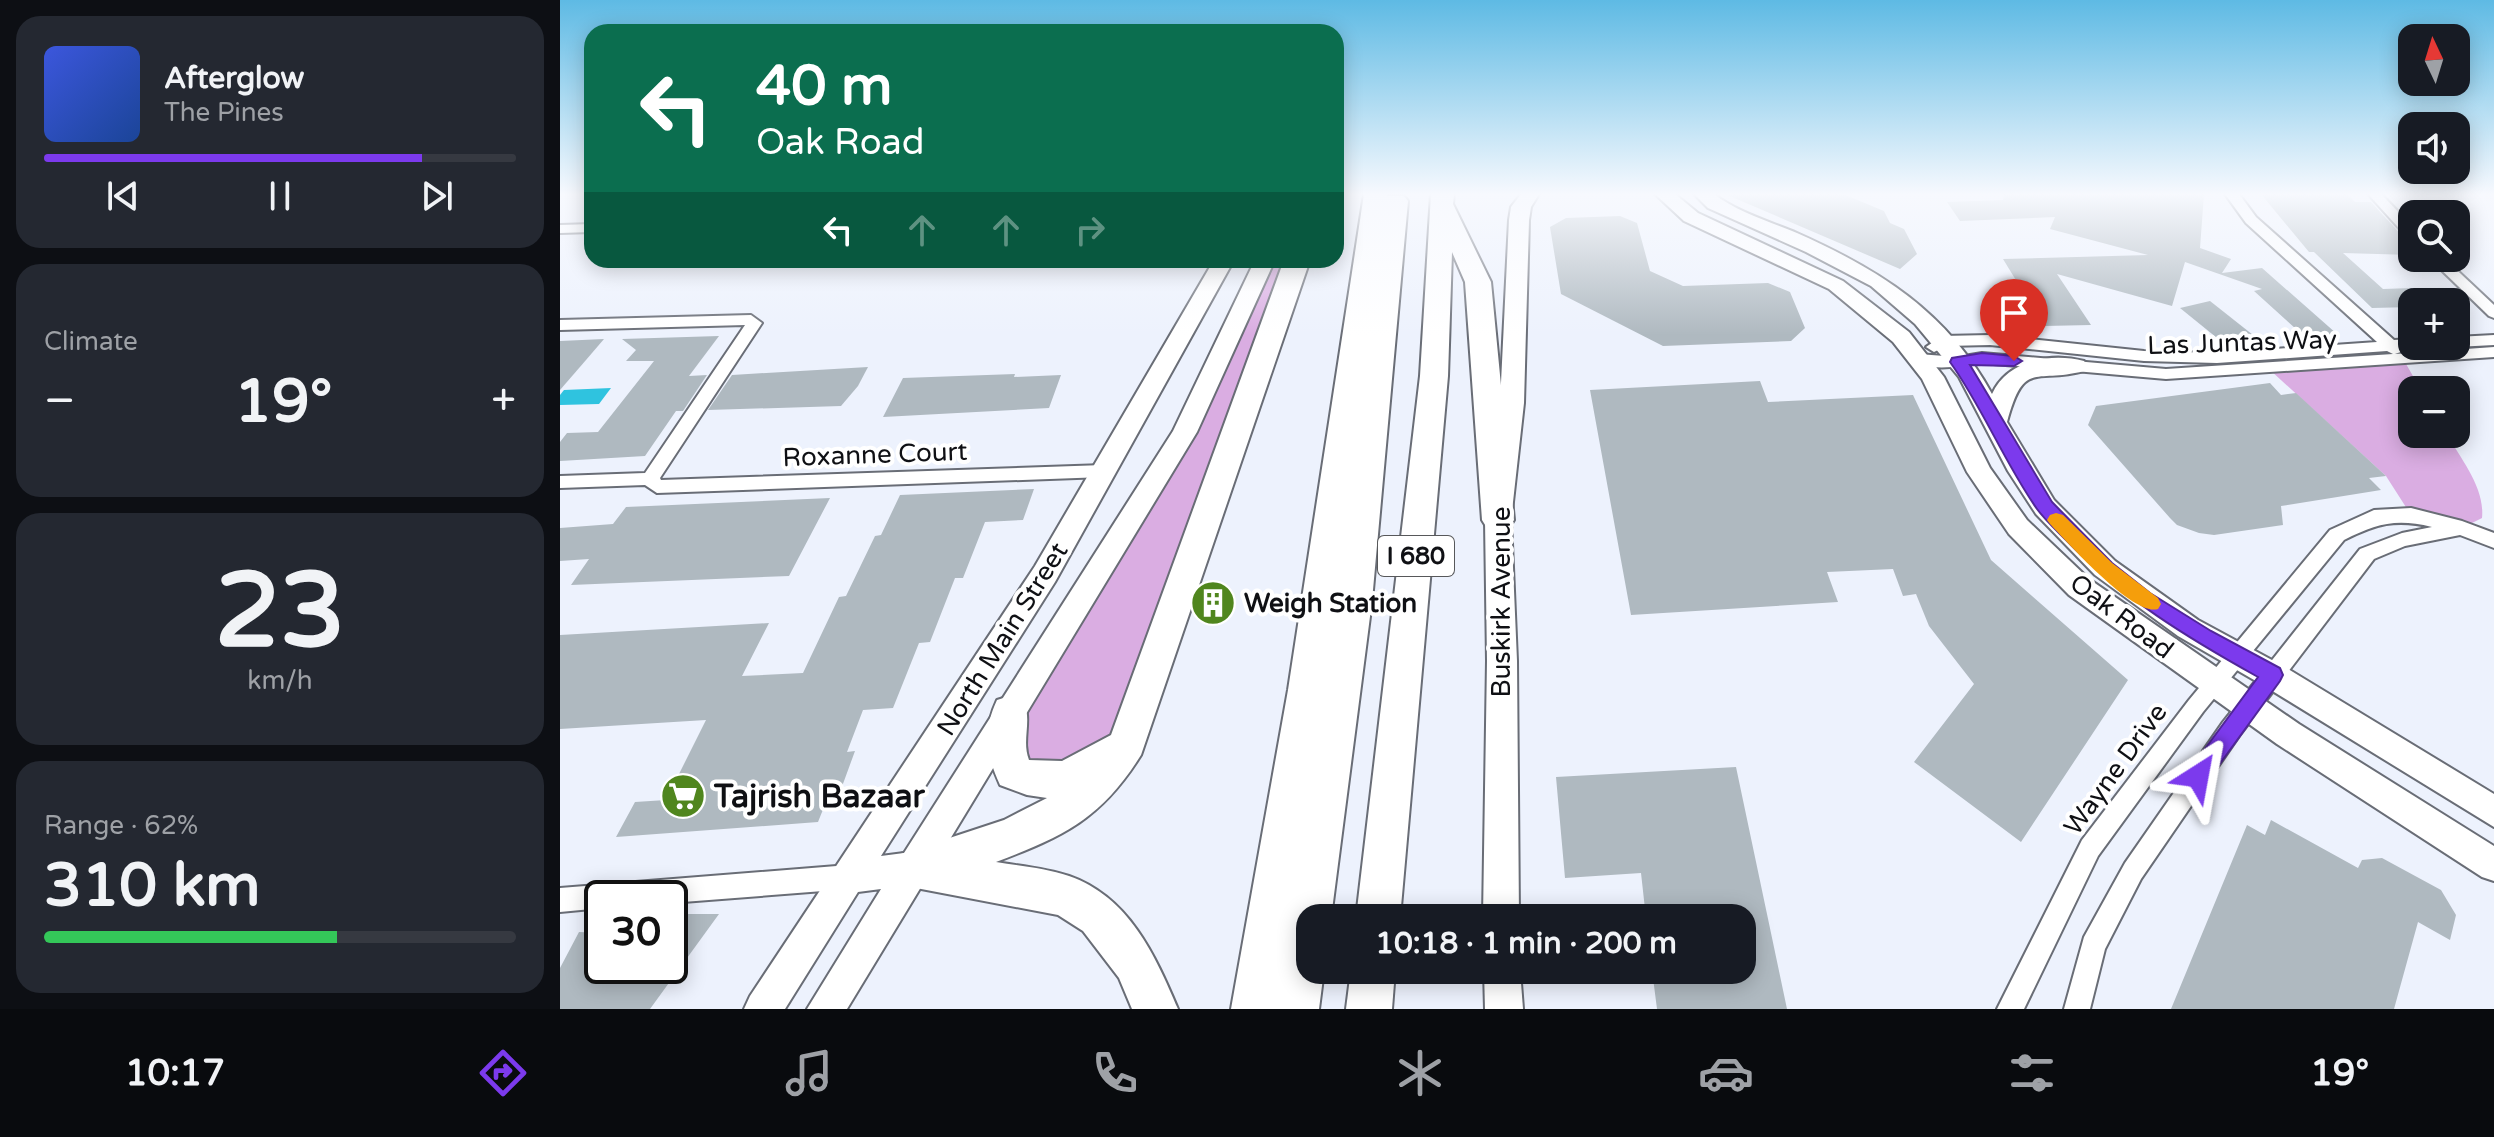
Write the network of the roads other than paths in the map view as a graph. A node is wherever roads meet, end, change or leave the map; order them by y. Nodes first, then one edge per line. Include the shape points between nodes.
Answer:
1 (1370, 241) edge
2 (1391, 241) edge
3 (1440, 241) edge
4 (1460, 241) edge
5 (1518, 241) edge
6 (1742, 241) edge
7 (1798, 241) edge
8 (2274, 241) edge
9 (1219, 268) edge
10 (1261, 268) edge
11 (1294, 268) edge
12 (2451, 272) edge
13 (2494, 313) edge
14 (560, 325) edge
15 (2494, 340) edge
16 (1942, 341) junction
17 (2470, 341) edge
18 (2389, 345) junction
19 (2398, 348) edge
20 (2398, 351) edge
21 (2470, 351) edge
22 (2494, 352) edge
23 (1918, 359) junction
24 (1958, 362) junction
25 (2076, 366) junction
26 (1995, 421) junction
27 (1104, 471) junction
28 (650, 479) junction
29 (560, 482) edge
30 (1498, 520) junction
31 (2462, 528) junction
32 (2494, 541) edge
33 (2238, 656) junction
34 (2272, 675) junction
35 (2215, 683) junction
36 (2248, 706) junction
37 (1010, 712) junction
38 (1127, 743) junction
39 (2494, 812) edge
40 (2494, 865) edge
41 (916, 868) junction
42 (849, 877) junction
43 (560, 900) edge
44 (1379, 904) edge
45 (1501, 904) edge
46 (1503, 984) edge
47 (763, 1009) edge
48 (826, 1009) edge
49 (1155, 1009) edge
50 (1254, 1009) edge
51 (1296, 1009) edge
52 (1504, 1009) edge
53 (2010, 1009) edge
54 (2077, 1009) edge

1 - 50 highway via 1310,675
2 - 51 highway, I 680 via 1355,601
3 - 44 highway, I 680 via 1434,376
4 - 30 highway via 1478,282
5 - 30 main road, Buskirk Avenue via 1512,403
6 - 23 main road, Oak Road via 1836,285 1881,318
7 - 16 main road, Oak Road via 1878,282
8 - 18 street
9 - 27 main road, North Main Street
10 - 37 main road, North Main Street via 1185,432
11 - 38 highway
12 - 13 street
14 - 28 street via 754,323
15 - 17 street
16 - 18 street, Las Juntas Way via 2217,358
16 - 23 street
16 - 24 main road, Oak Road
18 - 19 street, Las Juntas Way
20 - 25 street, Las Juntas Way via 2269,369 2166,374
21 - 22 street, Las Juntas Way
23 - 24 street, Las Juntas Way
23 - 35 main road, Oak Road via 1980,472 2018,527 2079,587
24 - 25 street, Las Juntas Way via 1982,358
24 - 26 main road, Oak Road
25 - 26 main road via 2036,367 2011,379
26 - 33 main road, Oak Road via 2021,471 2072,537 2143,598
27 - 28 street, Roxanne Court via 671,487 657,487
27 - 42 main road, North Main Street via 1045,574
28 - 29 street, Roxanne Court
30 - 45 main road, Buskirk Avenue
31 - 32 street, Wayne Drive
31 - 33 street, Wayne Drive via 2411,515 2374,517 2337,535
31 - 34 street via 2402,540 2367,554
33 - 34 main road, Oak Road
33 - 35 street, Wayne Drive
34 - 36 street
34 - 39 main road, Oak Road
35 - 36 main road, Oak Road
35 - 53 street, Wayne Drive via 2090,848
36 - 40 main road, Oak Road
36 - 54 street via 2133,871 2093,946
37 - 38 highway via 1005,748 1014,772 1033,782 1087,770
37 - 41 main road, North Main Street
38 - 41 highway via 1104,777 1068,808 1004,842
41 - 42 main road
41 - 48 main road, North Main Street
41 - 49 highway via 1066,896 1098,916 1135,962
42 - 43 street
42 - 47 main road, North Main Street
46 - 52 main road

